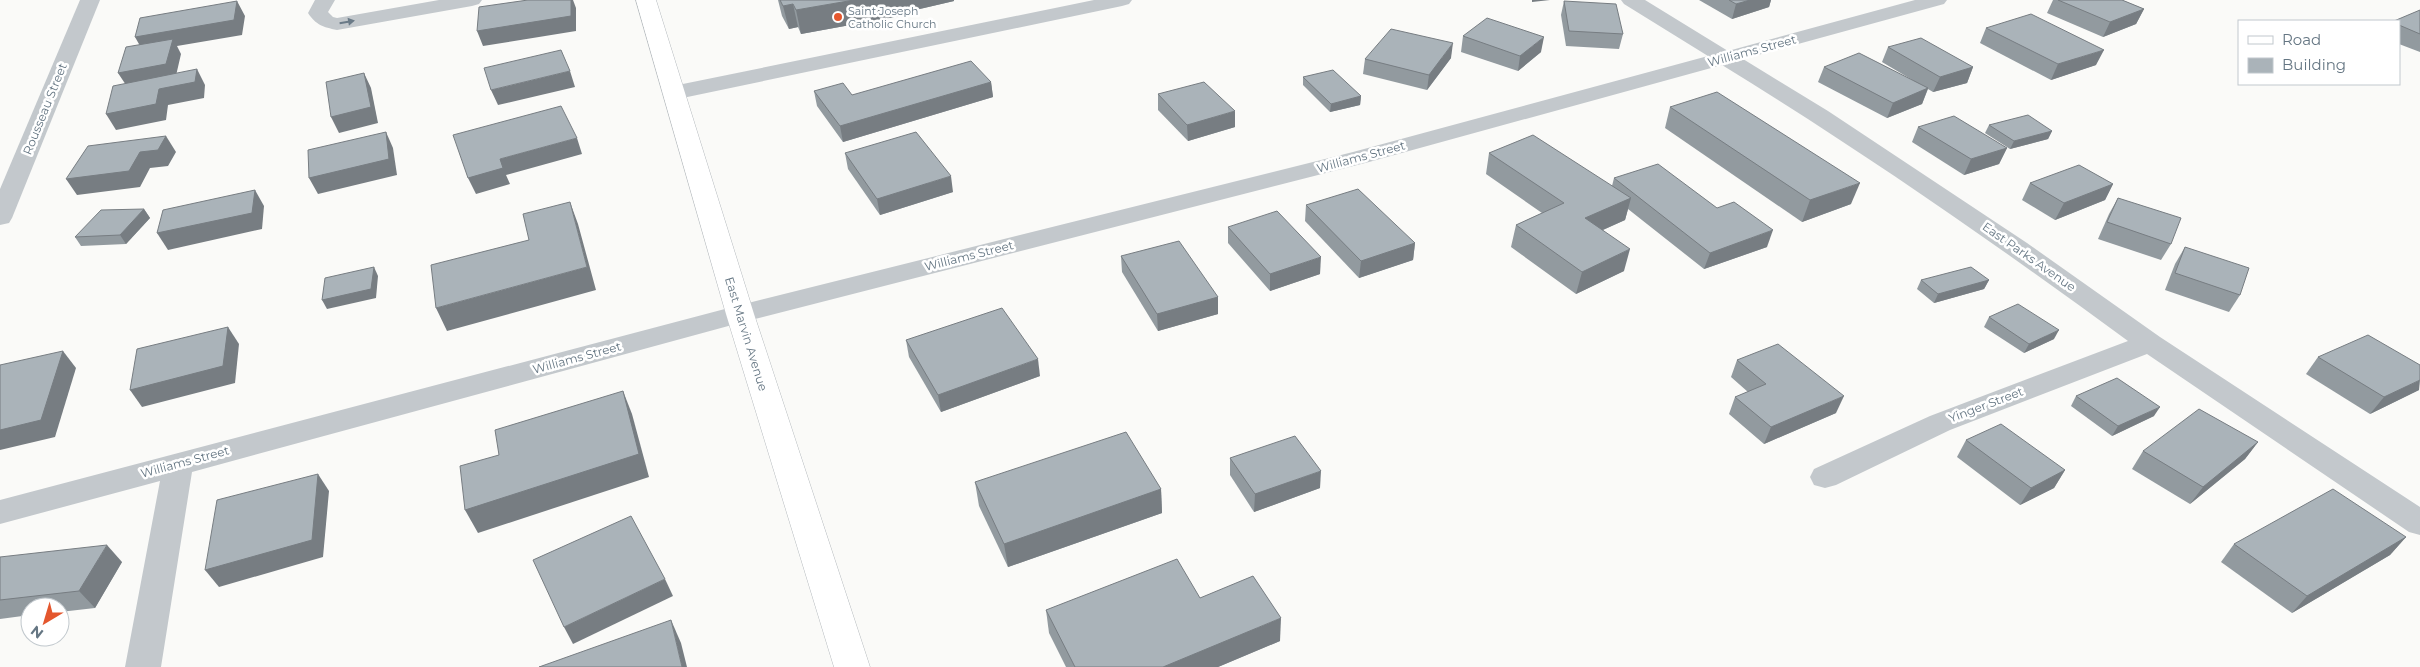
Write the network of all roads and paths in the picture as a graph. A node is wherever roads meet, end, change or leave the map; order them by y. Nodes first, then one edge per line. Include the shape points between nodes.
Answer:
1 (90, 0) edge
2 (325, 0) edge
3 (472, 0) edge
4 (646, 0) edge
5 (1122, 0) edge
6 (1631, 0) edge
7 (1937, 0) edge
8 (1726, 58) junction
9 (673, 93) junction
10 (0, 218) edge
11 (740, 314) junction
12 (2150, 343) junction
13 (178, 464) junction
14 (1825, 477) dead end
15 (0, 512) edge
16 (2420, 523) edge
17 (143, 667) edge
18 (852, 667) edge

1 - 10 street, Rousseau Street
2 -> 3 street via 318,13 326,22 337,24
4 - 9 main road, East Marvin Avenue
5 - 9 street
6 - 8 street, East Parks Avenue
7 - 8 street, Williams Street
8 - 11 street, Williams Street via 1351,160
8 - 12 street, East Parks Avenue via 1820,116 2018,248
9 - 11 main road, East Marvin Avenue
11 - 13 street, Williams Street
11 - 18 main road, East Marvin Avenue
12 - 14 street, Yinger Street via 1940,422
12 - 16 street, East Parks Avenue
13 - 15 street, Williams Street
13 - 17 street

